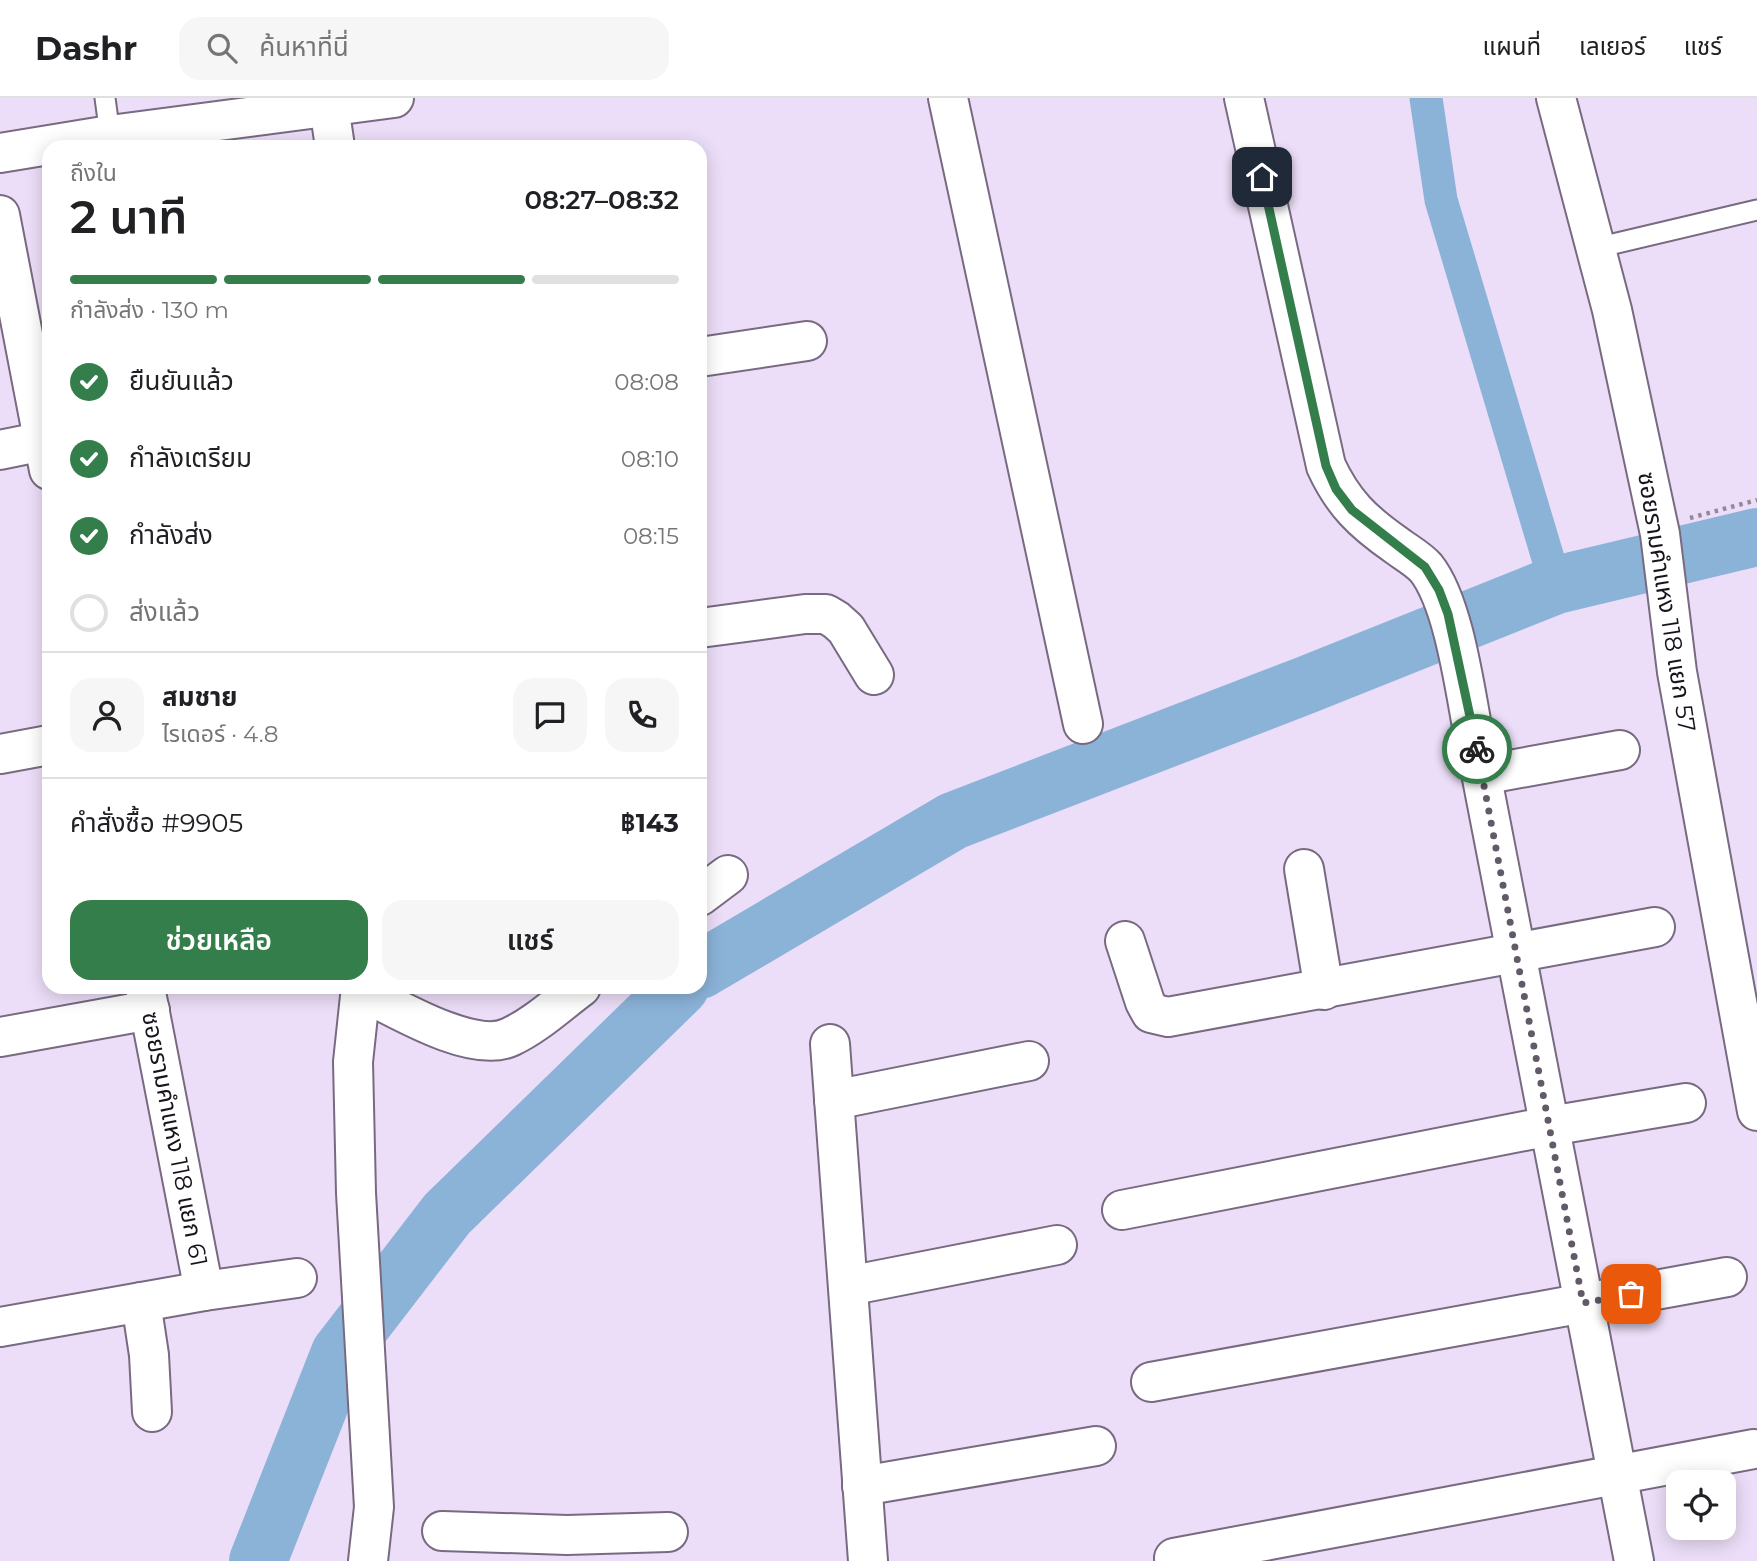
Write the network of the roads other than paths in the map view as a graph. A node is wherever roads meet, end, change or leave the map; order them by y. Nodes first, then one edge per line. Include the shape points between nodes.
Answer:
1 (104, 98) edge
2 (394, 98) edge
3 (948, 98) edge
4 (1244, 98) edge
5 (1556, 98) edge
6 (329, 106) junction
7 (110, 135) junction
8 (79, 140) edge
9 (334, 140) edge
10 (42, 146) edge
11 (0, 153) edge
12 (1757, 210) edge
13 (0, 215) edge
14 (1596, 248) junction
15 (807, 341) dead end
16 (707, 356) edge
17 (42, 434) edge
18 (0, 450) edge
19 (42, 455) edge
20 (707, 627) edge
21 (874, 675) dead end
22 (1083, 724) dead end
23 (42, 746) edge
24 (1620, 750) dead end
25 (0, 754) edge
26 (1482, 775) junction
27 (1304, 869) dead end
28 (1655, 927) dead end
29 (1125, 941) dead end
30 (1515, 952) junction
31 (1324, 990) junction
32 (359, 994) edge
33 (372, 994) edge
34 (572, 994) edge
35 (147, 998) edge
36 (0, 1037) edge
37 (830, 1044) dead end
38 (1029, 1061) dead end
39 (834, 1100) junction
40 (1686, 1103) dead end
41 (1757, 1111) edge
42 (1550, 1126) junction
43 (1122, 1210) dead end
44 (1057, 1245) dead end
45 (1727, 1277) dead end
46 (297, 1278) dead end
47 (848, 1286) junction
48 (204, 1291) junction
49 (141, 1302) junction
50 (1583, 1303) junction
51 (0, 1327) edge
52 (1151, 1382) dead end
53 (152, 1412) dead end
54 (1096, 1446) dead end
55 (1754, 1449) dead end
56 (1617, 1476) junction
57 (862, 1486) junction
58 (442, 1531) dead end
59 (668, 1532) dead end
60 (566, 1548) edge
61 (1174, 1558) dead end
62 (368, 1561) edge
63 (868, 1561) edge
64 (1633, 1561) edge

1 - 7 lane
2 - 6 street
3 - 22 street
4 - 26 street via 1326,466 1352,510 1425,567 1439,590
5 - 14 street, ซอยรามคำแหง 118 แยก 57
6 - 7 street
6 - 9 street
7 - 8 street
10 - 11 street
12 - 14 lane
13 - 17 street
14 - 41 street, ซอยรามคำแหง 118 แยก 57 via 1659,530 1677,672
15 - 16 street
18 - 19 street
20 - 21 street via 825,614 846,629
23 - 25 street
24 - 26 street
26 - 30 street
27 - 31 street
28 - 30 street
29 - 31 street via 1145,1002 1159,1017
30 - 31 street
30 - 42 street
32 - 62 street via 352,1062 374,1507
33 - 34 street via 460,1037 485,1041 508,1039
35 - 36 street
35 - 48 street, ซอยรามคำแหง 118 แยก 61
37 - 39 street
38 - 39 street
39 - 47 street
40 - 42 street
42 - 43 street
42 - 50 street
44 - 47 street
45 - 50 street
46 - 48 street
47 - 57 street
48 - 49 street
49 - 51 street
49 - 53 street
50 - 52 street
50 - 56 street
54 - 57 street
55 - 56 street
56 - 61 street
56 - 64 street
57 - 63 street
58 - 60 street
59 - 60 street

